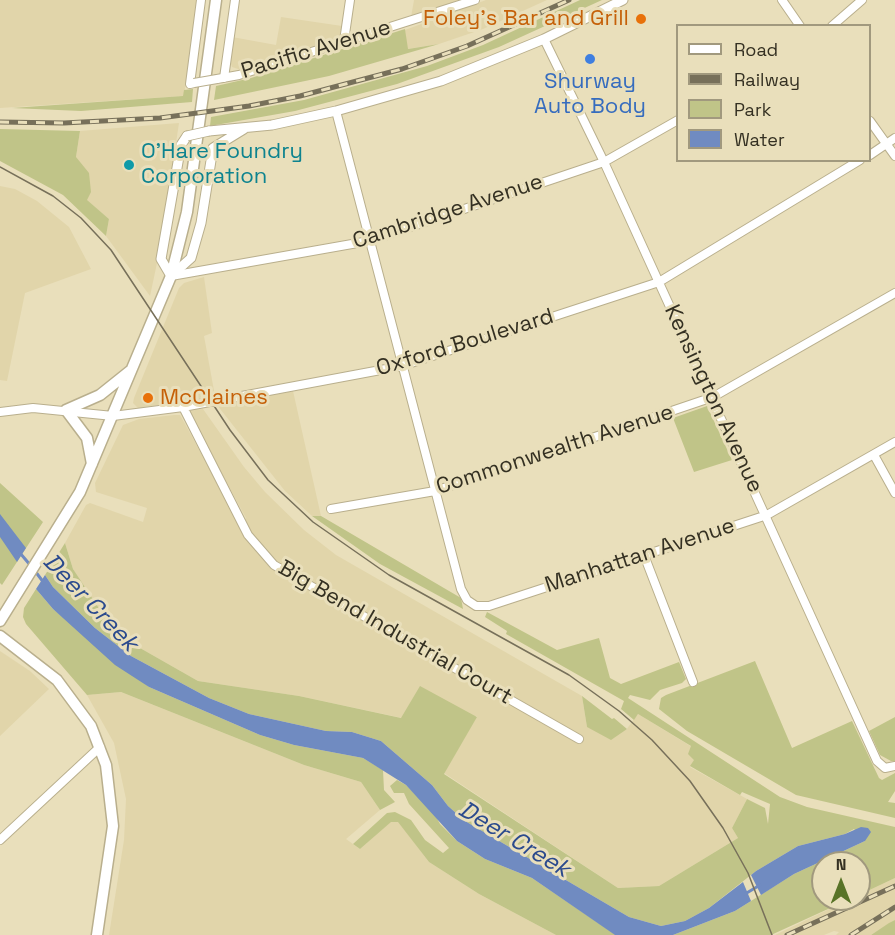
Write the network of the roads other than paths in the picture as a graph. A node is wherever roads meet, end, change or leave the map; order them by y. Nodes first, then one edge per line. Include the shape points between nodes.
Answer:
1 (201, 0) edge
2 (216, 0) edge
3 (235, 0) edge
4 (350, 0) edge
5 (475, 0) edge
6 (623, 0) edge
7 (782, 0) edge
8 (862, 0) edge
9 (799, 24) edge
10 (834, 24) edge
11 (544, 39) junction
12 (344, 41) junction
13 (220, 79) junction
14 (336, 111) junction
15 (676, 121) edge
16 (871, 122) edge
17 (244, 129) junction
18 (211, 131) junction
19 (895, 138) edge
20 (887, 144) junction
21 (213, 148) junction
22 (871, 154) edge
23 (895, 156) edge
24 (604, 162) junction
25 (857, 162) edge
26 (369, 241) junction
27 (171, 276) junction
28 (658, 282) junction
29 (895, 293) edge
30 (402, 366) junction
31 (133, 369) junction
32 (713, 398) junction
33 (183, 407) junction
34 (66, 410) junction
35 (0, 412) edge
36 (113, 416) junction
37 (895, 442) edge
38 (874, 455) junction
39 (92, 465) junction
40 (435, 490) junction
41 (895, 494) edge
42 (331, 509) dead end
43 (767, 515) junction
44 (644, 555) junction
45 (0, 621) edge
46 (0, 636) edge
47 (693, 682) dead end
48 (579, 740) dead end
49 (100, 747) junction
50 (895, 766) edge
51 (0, 840) edge
52 (97, 935) edge

1 - 13 street, Pacific Avenue, bridge via 192,83
2 - 27 main road via 187,212
3 - 13 street
4 - 12 street
5 - 12 street, Pacific Avenue
6 - 11 street
7 - 9 street
8 - 10 street
11 - 14 street via 441,81
11 - 24 street, Kensington Avenue
12 - 13 street, Pacific Avenue
14 - 17 street
14 - 26 street
15 - 24 street, Cambridge Avenue
16 - 20 street
17 - 18 street
17 - 21 street
18 - 21 street
18 - 27 street, bridge via 188,136 181,145 161,259
19 - 20 street
20 - 22 street
20 - 23 street
21 - 27 street via 191,258
24 - 26 street, Cambridge Avenue
24 - 28 street, Kensington Avenue
25 - 28 street, Oxford Boulevard
26 - 27 street, Cambridge Avenue
26 - 30 street
27 - 31 main road
28 - 30 street, Oxford Boulevard
28 - 32 street, Kensington Avenue
29 - 32 street, Commonwealth Avenue
30 - 33 street, Oxford Boulevard
30 - 40 street
31 - 34 main road via 100,395
31 - 36 main road
32 - 40 street, Commonwealth Avenue
32 - 43 street, Kensington Avenue
33 - 36 street, Oxford Boulevard
33 - 48 street, Big Bend Industrial Court via 248,535 274,565
34 - 35 street, Oxford Boulevard
34 - 36 street, Oxford Boulevard
34 - 39 main road via 87,438
36 - 39 main road
37 - 38 street, Manhattan Avenue
38 - 41 street
38 - 43 street, Manhattan Avenue
39 - 45 main road via 80,492
40 - 42 street, Commonwealth Avenue
40 - 44 street, Manhattan Avenue via 461,589 476,606 489,606
43 - 44 street, Manhattan Avenue
43 - 50 street, Kensington Avenue via 877,761 885,768
44 - 47 street
46 - 49 main road via 57,680 82,710
49 - 51 street
49 - 52 main road via 111,786 113,826

